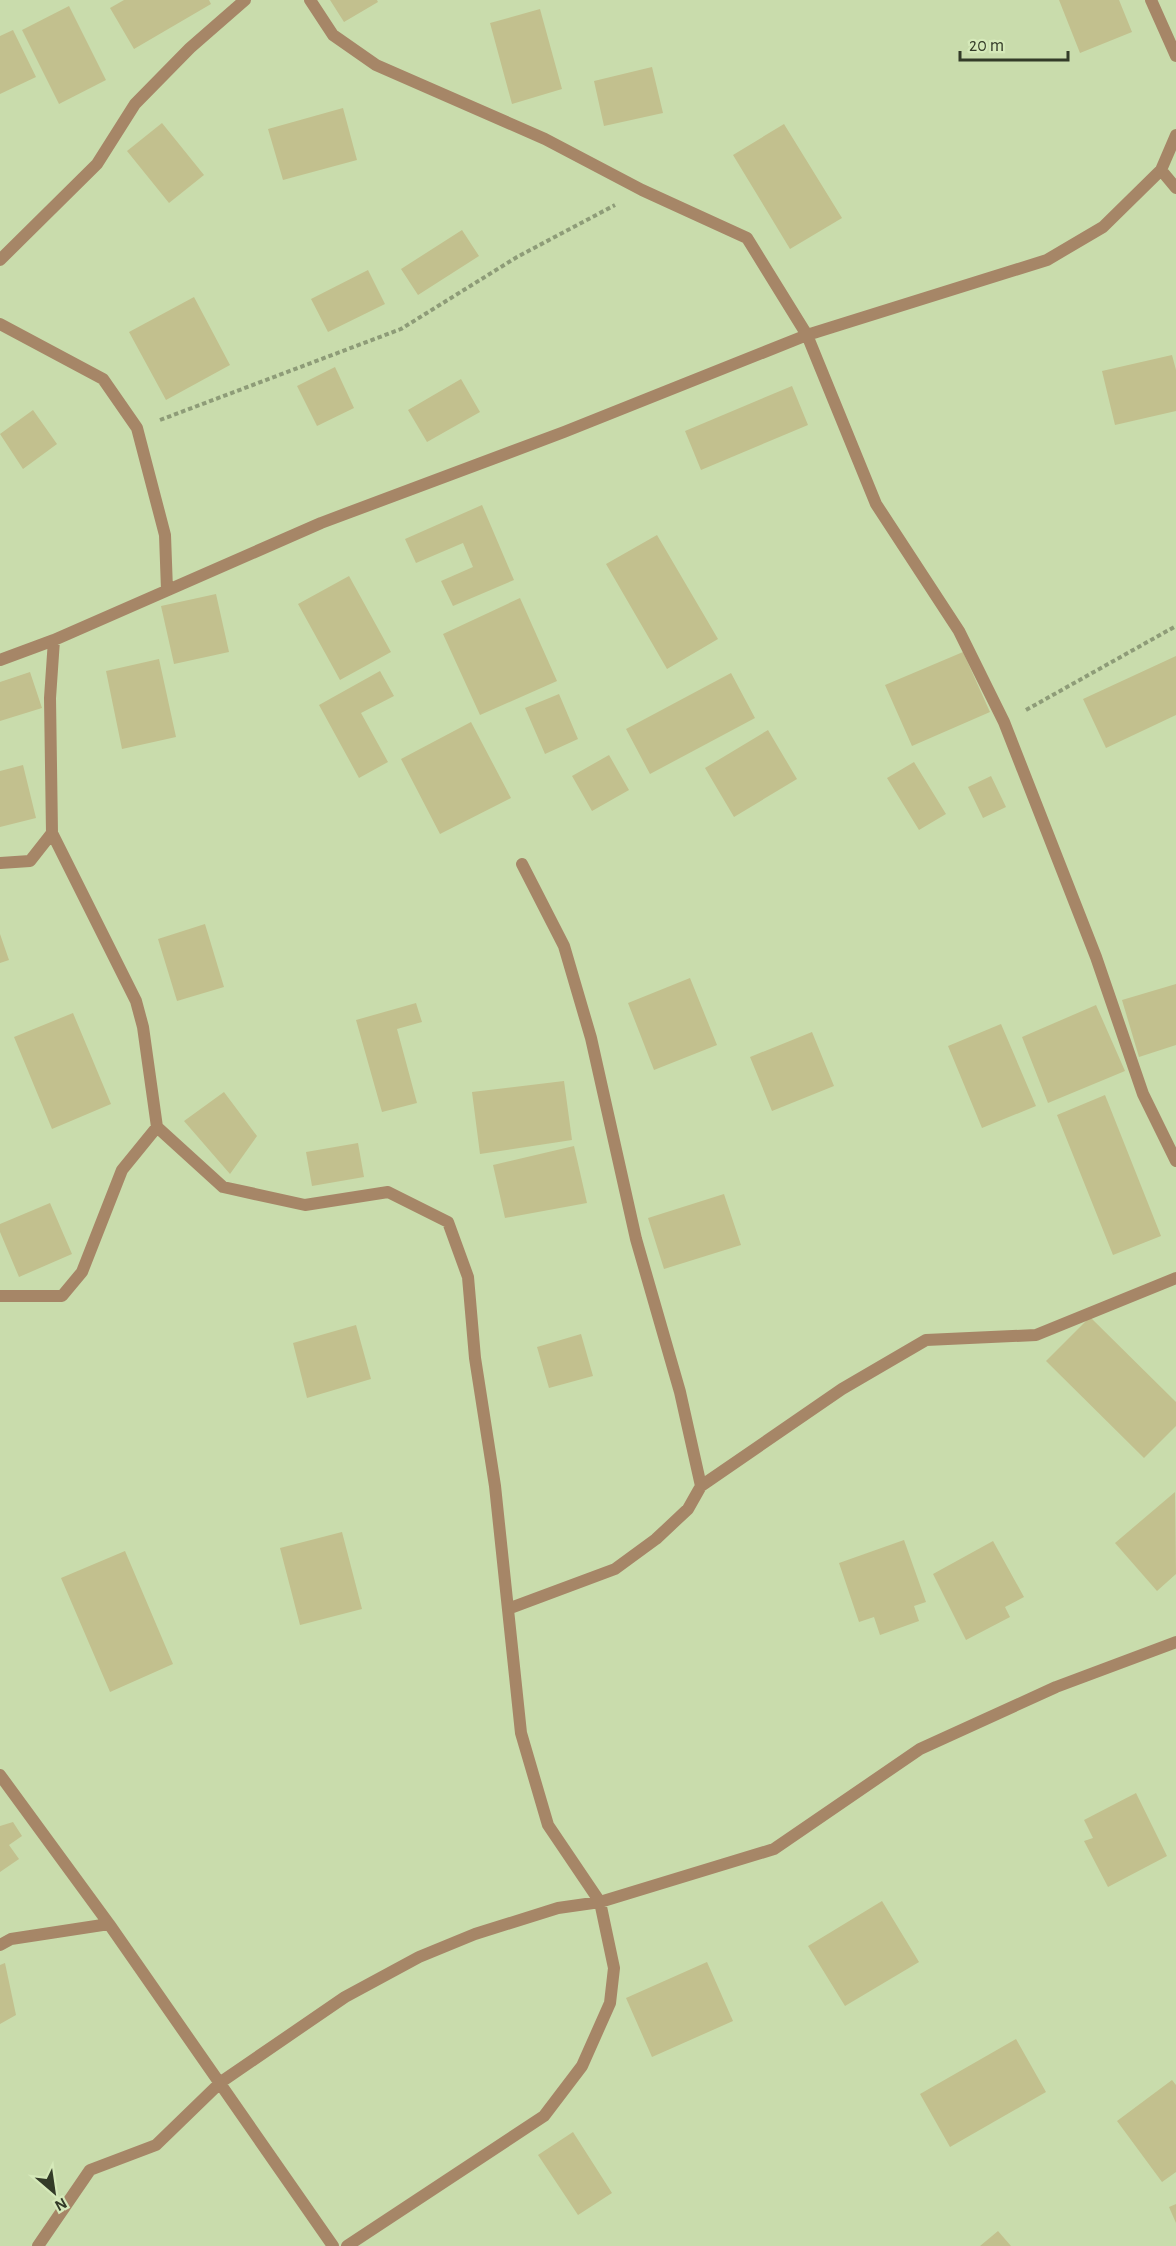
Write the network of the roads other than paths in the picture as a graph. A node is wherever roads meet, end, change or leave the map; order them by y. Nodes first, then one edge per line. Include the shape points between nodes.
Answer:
1 (245, 0) edge
2 (310, 0) edge
3 (1150, 0) edge
4 (1176, 56) edge
5 (1176, 135) edge
6 (1161, 170) junction
7 (1176, 188) edge
8 (0, 260) edge
9 (0, 324) edge
10 (807, 335) junction
11 (167, 590) junction
12 (54, 640) junction
13 (0, 660) edge
14 (52, 833) junction
15 (0, 863) edge
16 (522, 864) dead end
17 (157, 1127) junction
18 (1176, 1161) edge
19 (1176, 1278) edge
20 (0, 1296) edge
21 (702, 1486) junction
22 (508, 1609) junction
23 (1176, 1642) edge
24 (0, 1775) edge
25 (600, 1902) junction
26 (109, 1924) junction
27 (0, 1945) edge
28 (220, 2082) junction
29 (38, 2246) edge
30 (333, 2246) edge
31 (347, 2246) edge

1 - 8 street via 135,104 97,164
2 - 10 street via 333,35 376,65 545,139 642,190 747,238
3 - 4 street
5 - 6 street
6 - 7 street
6 - 10 street via 1103,226 1047,260
9 - 11 street via 103,379 137,428 165,535
10 - 11 street via 321,523
10 - 18 street via 876,504 959,631 1004,722 1096,957 1143,1094
11 - 12 street
12 - 13 street
12 - 14 street via 50,698
14 - 15 street via 30,861
14 - 17 street via 136,1001
16 - 21 street via 567,956 591,1038 636,1239 680,1392
17 - 20 street via 122,1170 82,1272 62,1296
17 - 22 street via 224,1187 305,1205 388,1192 448,1222 468,1277
19 - 21 street via 1036,1335 926,1340 842,1389
21 - 22 street via 688,1509 615,1569
22 - 25 street via 520,1732 548,1825
23 - 25 street via 1056,1687 920,1749 774,1849
24 - 26 street
25 - 28 street via 558,1908 475,1934 419,1957 345,1996
25 - 31 street via 613,1980 610,2003 582,2066 544,2116
26 - 27 street via 11,1939
26 - 28 street
28 - 29 street via 156,2145 90,2170
28 - 30 street

